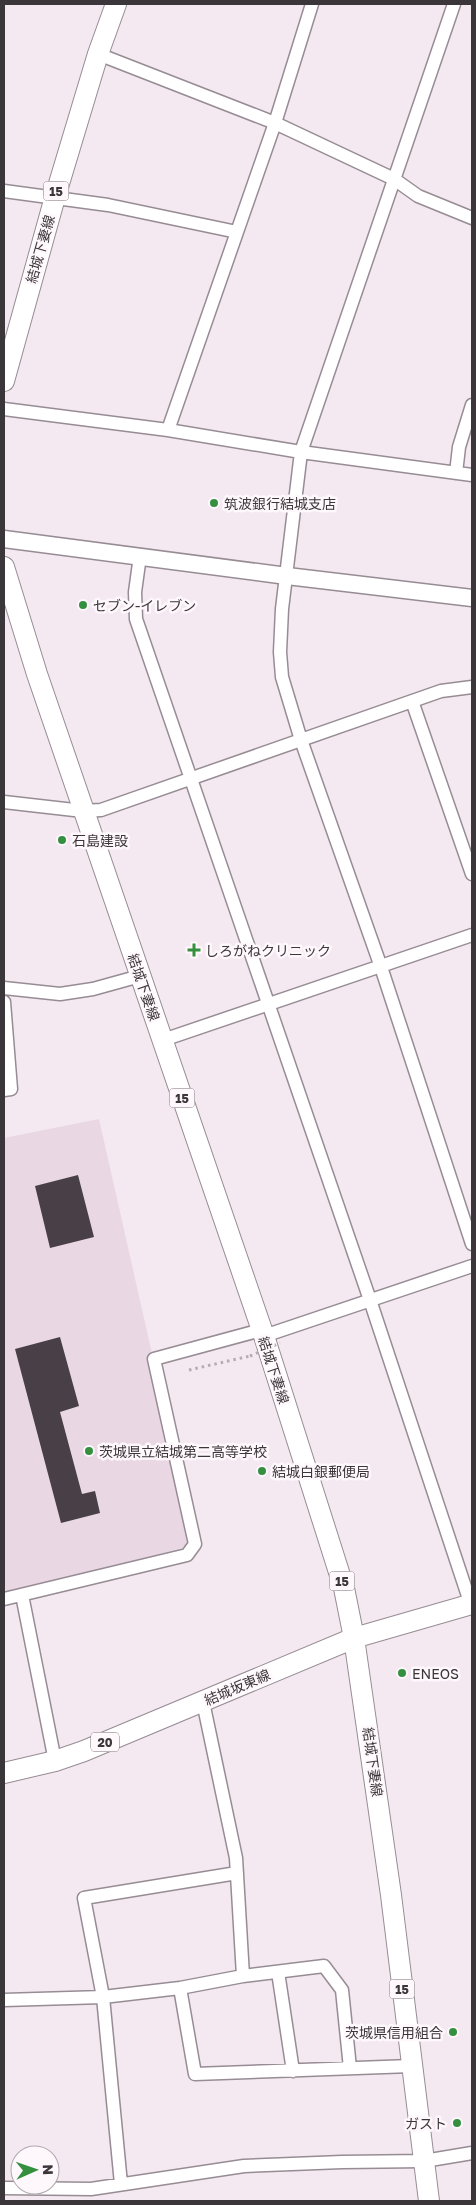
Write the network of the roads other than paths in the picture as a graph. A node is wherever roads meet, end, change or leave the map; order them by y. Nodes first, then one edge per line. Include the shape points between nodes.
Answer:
1 (116, 4) edge
2 (312, 4) edge
3 (454, 4) edge
4 (98, 54) junction
5 (275, 123) junction
6 (394, 179) junction
7 (4, 191) edge
8 (54, 197) junction
9 (472, 218) edge
10 (237, 232) junction
11 (4, 381) edge
12 (472, 405) edge
13 (4, 409) edge
14 (168, 430) junction
15 (302, 452) junction
16 (456, 473) junction
17 (472, 475) edge
18 (4, 539) edge
19 (140, 556) junction
20 (4, 567) edge
21 (286, 576) junction
22 (472, 598) edge
23 (472, 687) edge
24 (412, 701) junction
25 (300, 740) junction
26 (192, 780) junction
27 (4, 802) edge
28 (83, 811) junction
29 (472, 874) edge
30 (472, 935) edge
31 (381, 967) junction
32 (140, 976) junction
33 (4, 988) edge
34 (4, 1002) edge
35 (269, 1004) junction
36 (163, 1040) junction
37 (4, 1090) edge
38 (472, 1244) edge
39 (472, 1266) edge
40 (370, 1300) junction
41 (268, 1337) junction
42 (22, 1595) junction
43 (4, 1599) edge
44 (472, 1604) edge
45 (354, 1638) junction
46 (203, 1702) junction
47 (55, 1761) junction
48 (4, 1773) edge
49 (237, 1873) junction
50 (278, 1972) junction
51 (244, 1976) junction
52 (180, 1988) junction
53 (103, 1997) junction
54 (4, 2000) edge
55 (411, 2066) junction
56 (350, 2068) junction
57 (293, 2071) junction
58 (472, 2153) edge
59 (424, 2161) junction
60 (121, 2184) junction
61 (4, 2188) edge
62 (429, 2201) edge

1 - 4 main road, 結城下妻線 / 15
2 - 5 street
3 - 6 street
4 - 5 street
4 - 8 main road, 結城下妻線 / 15
5 - 6 street
5 - 10 street
6 - 9 street via 418,196
6 - 15 street
7 - 8 street
8 - 10 street
8 - 11 main road, 結城下妻線 / 15
10 - 14 street
12 - 16 street via 459,447
13 - 14 street
14 - 15 street
15 - 16 street
15 - 21 street
16 - 17 street
18 - 19 street
19 - 21 street
19 - 26 street via 135,592 136,619
20 - 28 main road, 結城下妻線 / 15 via 36,674
21 - 22 street
21 - 25 street via 280,652 282,676
23 - 24 street
24 - 25 street
24 - 29 street
25 - 26 street
25 - 31 street
26 - 28 street via 101,810
26 - 35 street
27 - 28 street
28 - 32 main road, 結城下妻線 / 15
30 - 31 street
31 - 35 street
31 - 38 street
32 - 33 street via 94,989 60,994
32 - 36 main road, 結城下妻線 / 15
34 - 37 street via 11,1089
35 - 36 street
35 - 40 street
36 - 41 main road, 結城下妻線 / 15
39 - 40 street
40 - 41 street
40 - 44 street
41 - 42 street via 154,1359 195,1544 187,1555
41 - 45 main road, 結城下妻線 / 15 via 344,1588
42 - 43 street
42 - 47 street
44 - 45 main road, 結城坂東線 / 20
45 - 46 main road, 結城坂東線 / 20
45 - 55 main road, 結城下妻線 / 15 via 392,1895
46 - 47 main road, 結城坂東線 / 20
46 - 49 street
47 - 48 main road, 結城坂東線 / 20
49 - 51 street
49 - 53 street via 84,1898
50 - 51 street
50 - 56 street via 324,1966 342,1990
50 - 57 street
51 - 52 street
52 - 53 street
52 - 57 street via 195,2074
53 - 54 street
53 - 60 street
55 - 56 street
55 - 59 main road, 結城下妻線 / 15
56 - 57 street
58 - 59 street
59 - 60 street via 244,2166
59 - 62 main road, 結城下妻線 / 15
60 - 61 street via 91,2189

